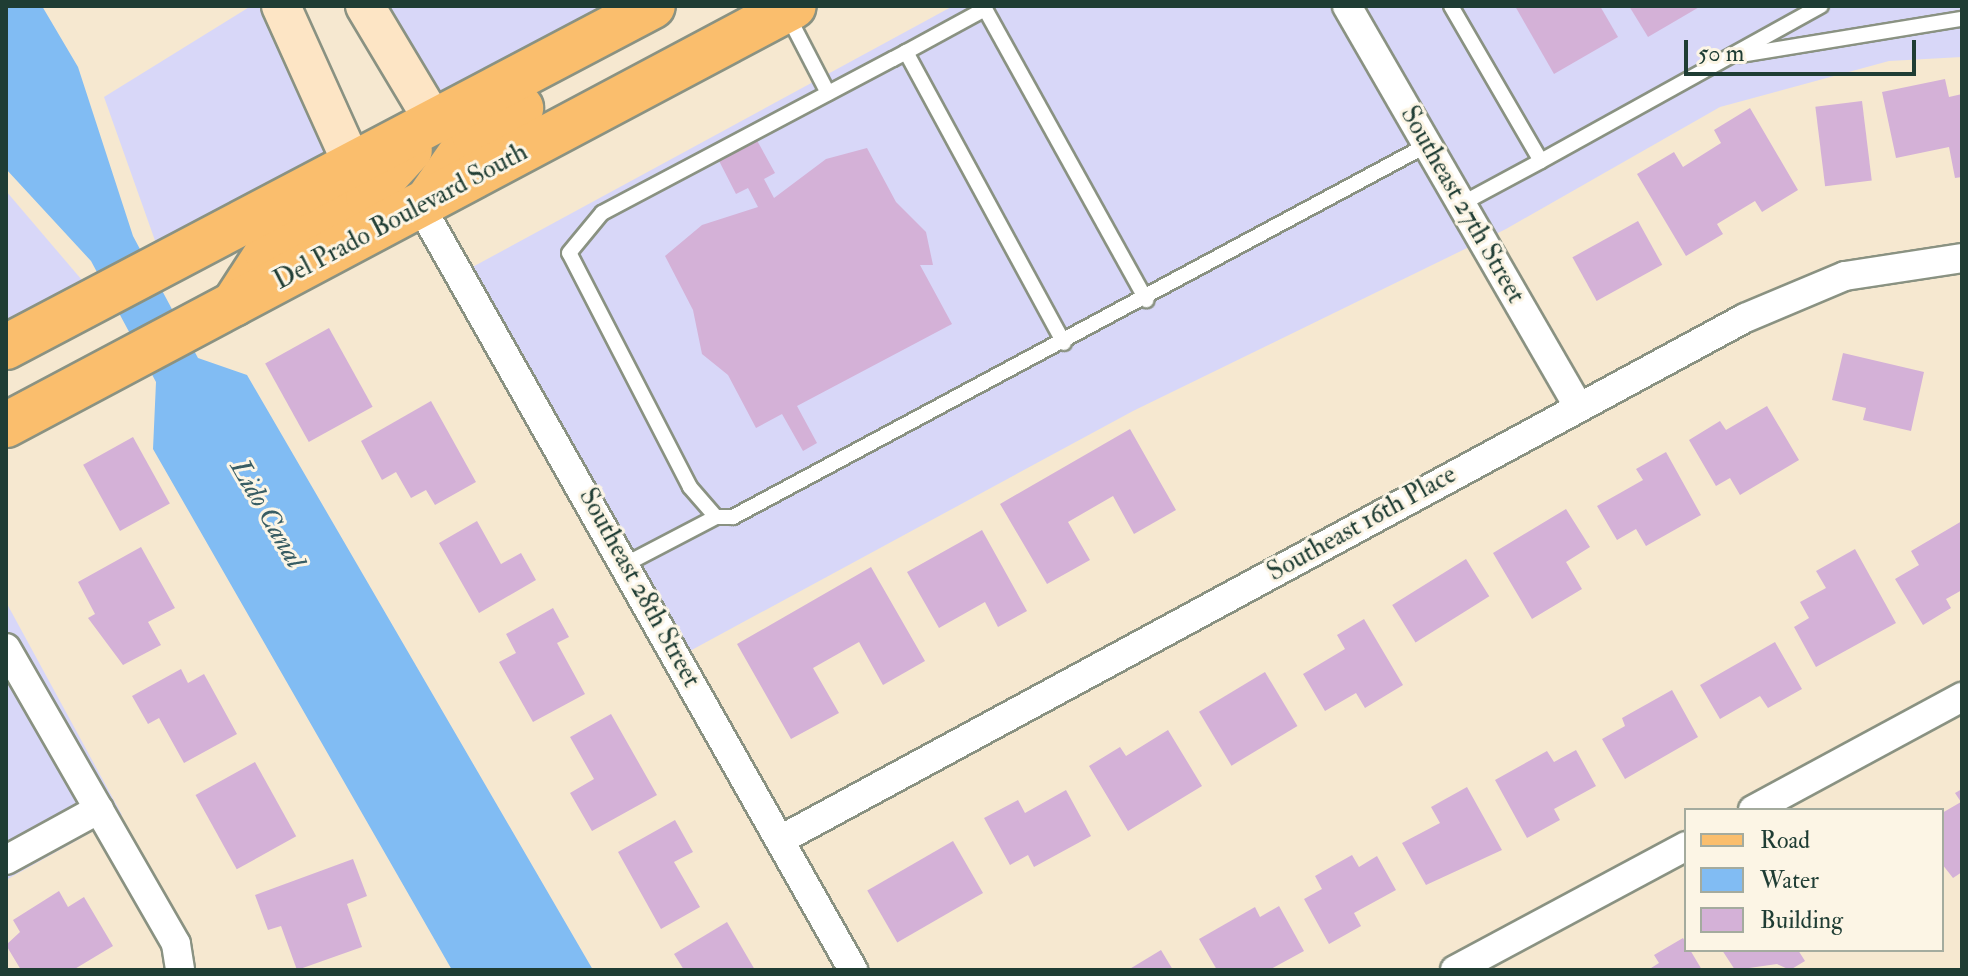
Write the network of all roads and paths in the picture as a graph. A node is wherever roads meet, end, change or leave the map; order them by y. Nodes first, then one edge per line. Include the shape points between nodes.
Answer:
1 (281, 6) edge
2 (365, 6) edge
3 (1347, 6) edge
4 (1451, 6) edge
5 (1821, 6) edge
6 (789, 8) edge
7 (648, 9) edge
8 (1962, 19) edge
9 (906, 52) junction
10 (1728, 57) junction
11 (828, 93) junction
12 (435, 123) junction
13 (1427, 145) junction
14 (1541, 161) junction
15 (354, 168) junction
16 (1461, 204) junction
17 (422, 209) junction
18 (1962, 258) edge
19 (1146, 300) junction
20 (223, 312) junction
21 (1064, 343) junction
22 (6, 347) edge
23 (1577, 405) junction
24 (6, 425) edge
25 (716, 517) junction
26 (626, 564) junction
27 (6, 648) edge
28 (1962, 697) edge
29 (1757, 808) edge
30 (99, 809) junction
31 (780, 840) junction
32 (1684, 847) edge
33 (6, 860) edge
34 (180, 970) edge
35 (853, 970) edge
36 (1455, 970) edge

1 - 15 street
2 - 12 street
3 - 13 street, Southeast 27th Street
4 - 14 lane
5 - 10 lane
6 - 11 lane
6 - 17 main road, Del Prado Boulevard South
7 - 12 main road
7 - 17 main road via 597,66 474,134
8 - 10 lane
9 - 11 lane
9 - 19 lane via 985,9
9 - 21 lane
10 - 14 lane
11 - 25 lane via 602,213 569,253 690,487
12 - 15 main road
12 - 20 main road via 368,196 267,253
13 - 16 street, Southeast 27th Street
13 - 19 lane
14 - 16 lane
15 - 22 main road
16 - 23 street, Southeast 27th Street
17 - 20 main road, Del Prado Boulevard South
17 - 26 street, Southeast 28th Street
18 - 23 street, Southeast 16th Place via 1880,268 1811,287
19 - 21 lane
20 - 24 main road, Del Prado Boulevard South
21 - 25 lane via 733,517
23 - 31 street, Southeast 16th Place
25 - 26 lane
26 - 31 street, Southeast 28th Street
27 - 30 street
28 - 29 street
30 - 33 street
30 - 34 street via 176,944
31 - 35 street, Southeast 28th Street
32 - 36 street

